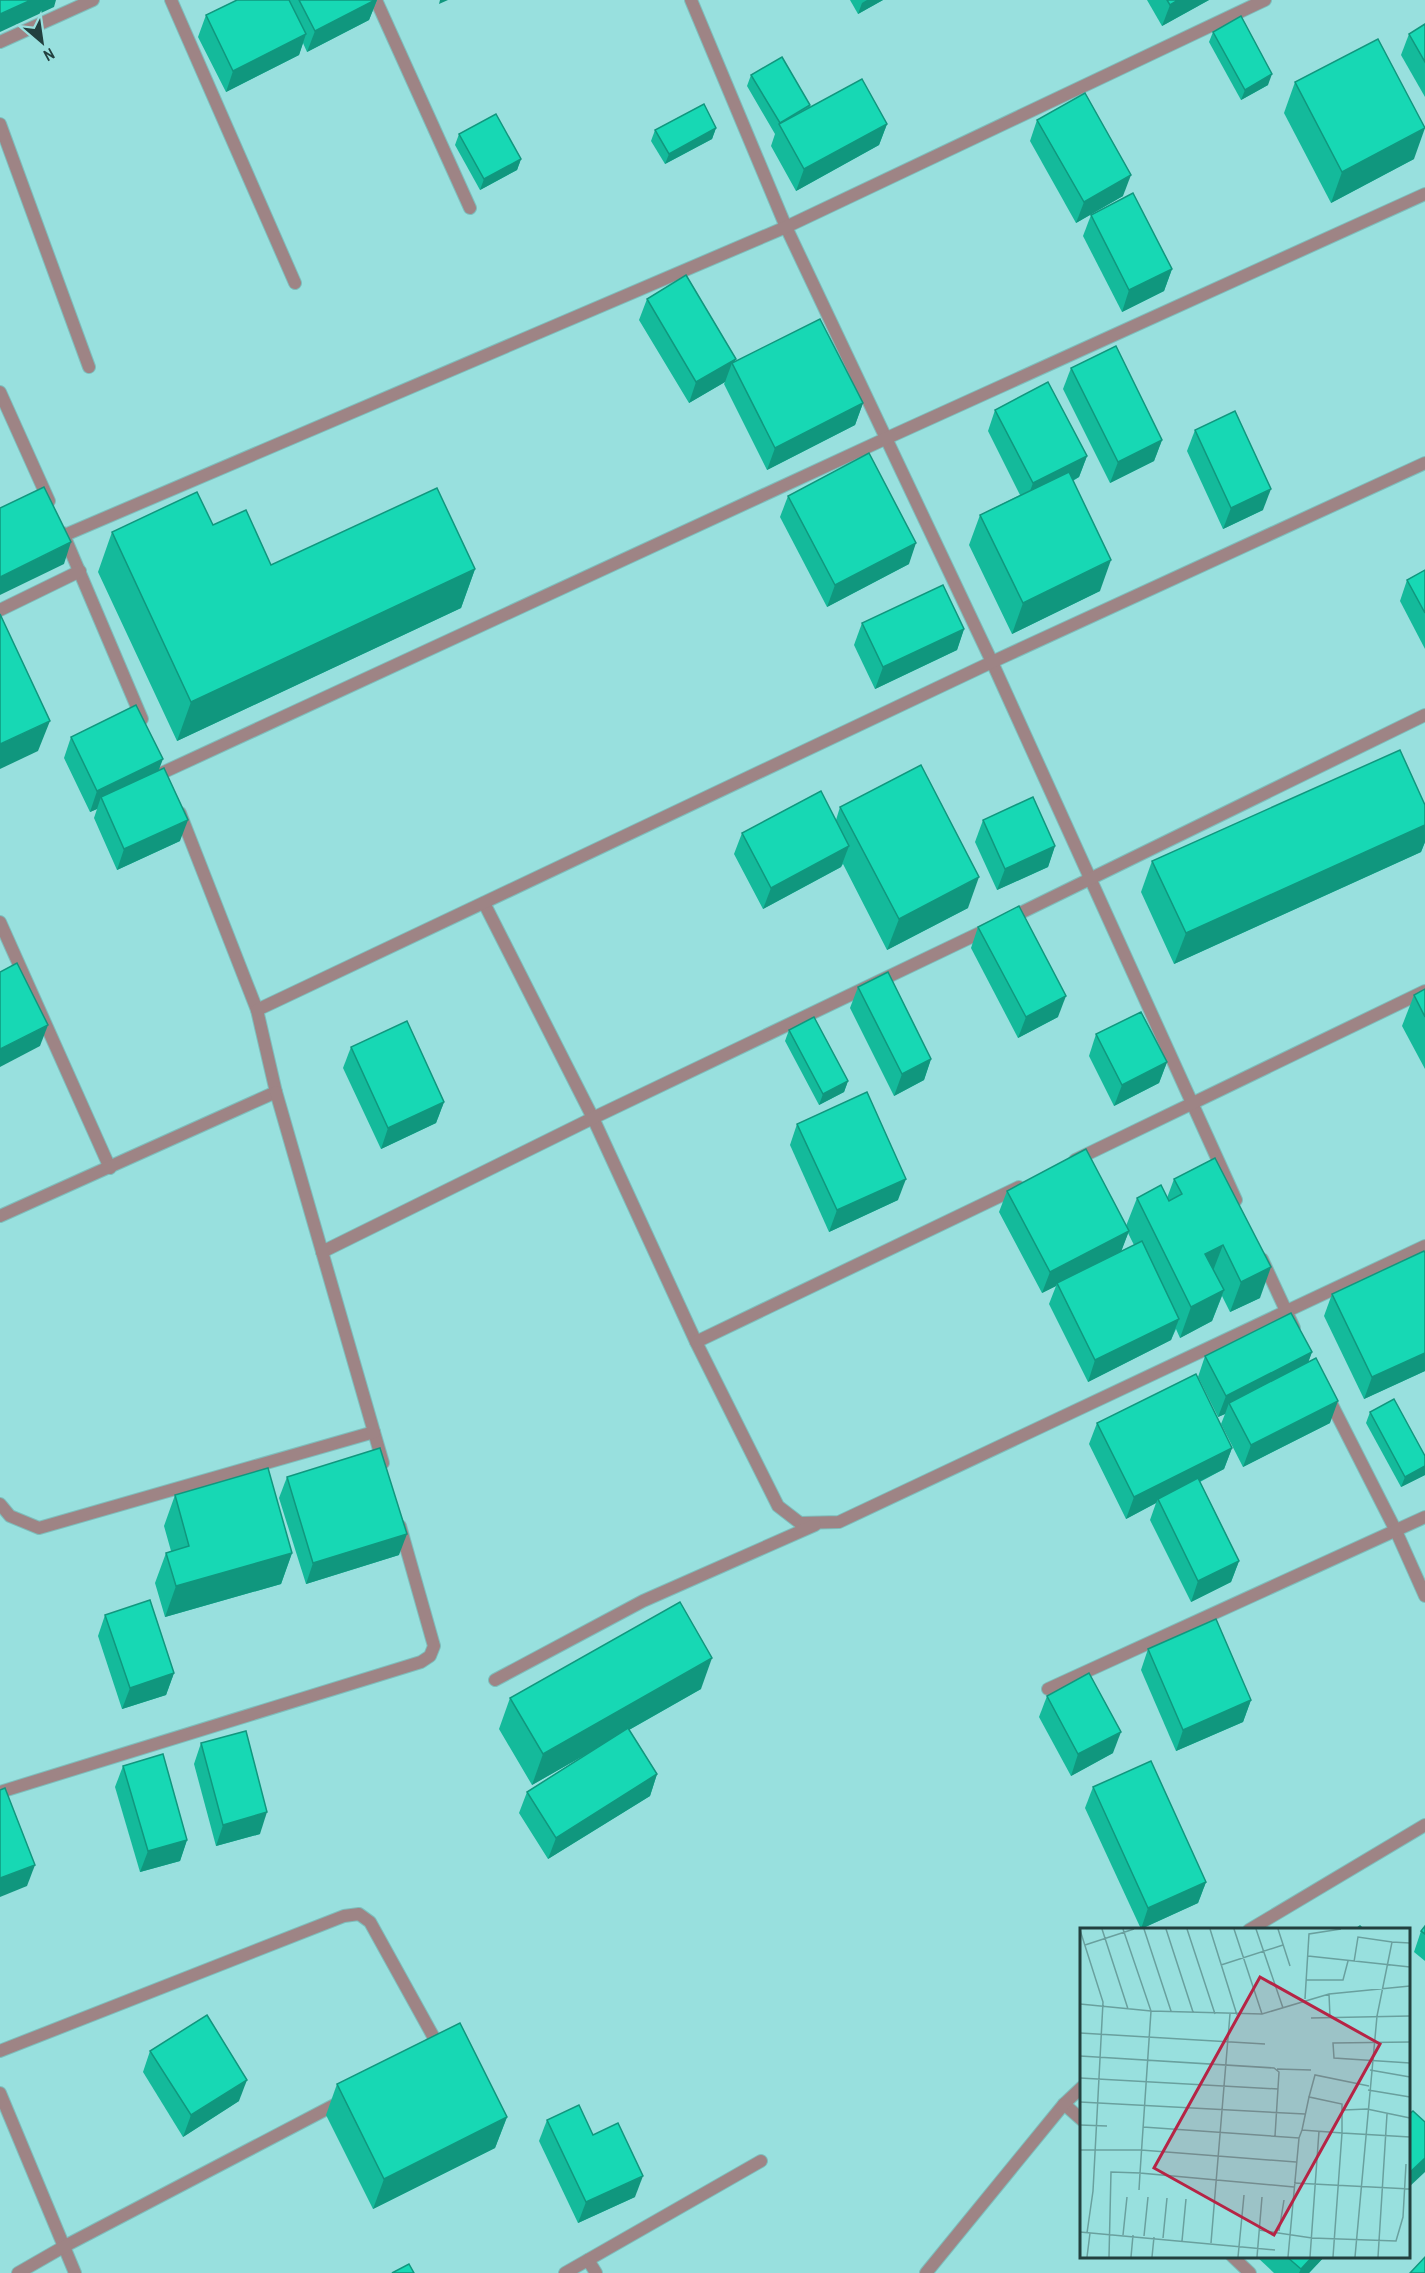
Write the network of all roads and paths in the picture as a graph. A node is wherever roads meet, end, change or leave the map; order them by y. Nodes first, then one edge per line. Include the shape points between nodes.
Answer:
1 (93, 0) edge
2 (171, 0) edge
3 (376, 0) edge
4 (691, 0) edge
5 (1265, 0) edge
6 (0, 42) edge
7 (0, 124) edge
8 (1425, 194) edge
9 (470, 208) dead end
10 (786, 227) junction
11 (295, 283) dead end
12 (89, 367) dead end
13 (0, 392) edge
14 (886, 438) junction
15 (1425, 463) edge
16 (60, 525) junction
17 (80, 571) junction
18 (0, 610) edge
19 (992, 662) junction
20 (1425, 715) edge
21 (146, 730) edge
22 (164, 772) edge
23 (177, 804) edge
24 (1091, 879) junction
25 (484, 903) junction
26 (0, 922) edge
27 (1425, 991) edge
28 (257, 1010) junction
29 (276, 1092) junction
30 (1192, 1103) junction
31 (593, 1119) junction
32 (1066, 1164) edge
33 (110, 1168) junction
34 (1035, 1179) edge
35 (1241, 1212) edge
36 (0, 1216) edge
37 (1256, 1245) edge
38 (1425, 1246) edge
39 (322, 1252) junction
40 (1285, 1311) junction
41 (696, 1342) junction
42 (1301, 1342) edge
43 (1322, 1384) edge
44 (374, 1432) junction
45 (387, 1477) edge
46 (0, 1504) edge
47 (396, 1511) edge
48 (1425, 1517) edge
49 (819, 1522) junction
50 (1396, 1531) junction
51 (1425, 1596) edge
52 (495, 1680) dead end
53 (1048, 1689) dead end
54 (0, 1792) edge
55 (1425, 1825) edge
56 (1251, 1928) edge
57 (0, 2050) edge
58 (415, 2062) edge
59 (1080, 2089) edge
60 (0, 2093) edge
61 (352, 2096) edge
62 (1064, 2104) junction
63 (1080, 2118) edge
64 (761, 2161) dead end
65 (65, 2246) junction
66 (1234, 2258) edge
67 (588, 2260) junction
68 (18, 2273) edge
69 (75, 2273) edge
70 (565, 2273) edge
71 (596, 2273) edge
72 (926, 2273) edge
73 (1250, 2273) edge

1 - 6 street
2 - 11 street
3 - 9 street
4 - 10 street
5 - 10 street
7 - 12 street
8 - 14 street
10 - 14 street
10 - 16 street
13 - 16 street
14 - 19 street
14 - 22 street
15 - 19 street
16 - 17 street
17 - 18 street
17 - 21 street
19 - 24 street
19 - 25 street
20 - 24 street
23 - 28 street
24 - 30 street
24 - 31 street
25 - 28 street
25 - 31 street
26 - 33 street
27 - 30 street
28 - 29 street
29 - 33 street
29 - 39 street
30 - 32 street
30 - 35 street
31 - 39 street
31 - 41 street
33 - 36 street
34 - 41 street
37 - 40 street
38 - 40 street
39 - 44 street
40 - 42 street
40 - 49 street via 838,1522
41 - 49 street via 778,1506 800,1523
43 - 50 street
44 - 45 street
44 - 46 street via 39,1528 10,1516
47 - 54 street via 434,1646 430,1656 421,1662
48 - 50 street
49 - 52 street via 643,1601
50 - 51 street
50 - 53 street
55 - 56 street
57 - 58 street via 344,1916 358,1914 370,1922 433,2036 434,2047
59 - 62 street
60 - 65 street
61 - 65 street
62 - 63 street
62 - 72 street
64 - 67 street
65 - 68 street
65 - 69 street
66 - 73 street
67 - 70 street
67 - 71 street

